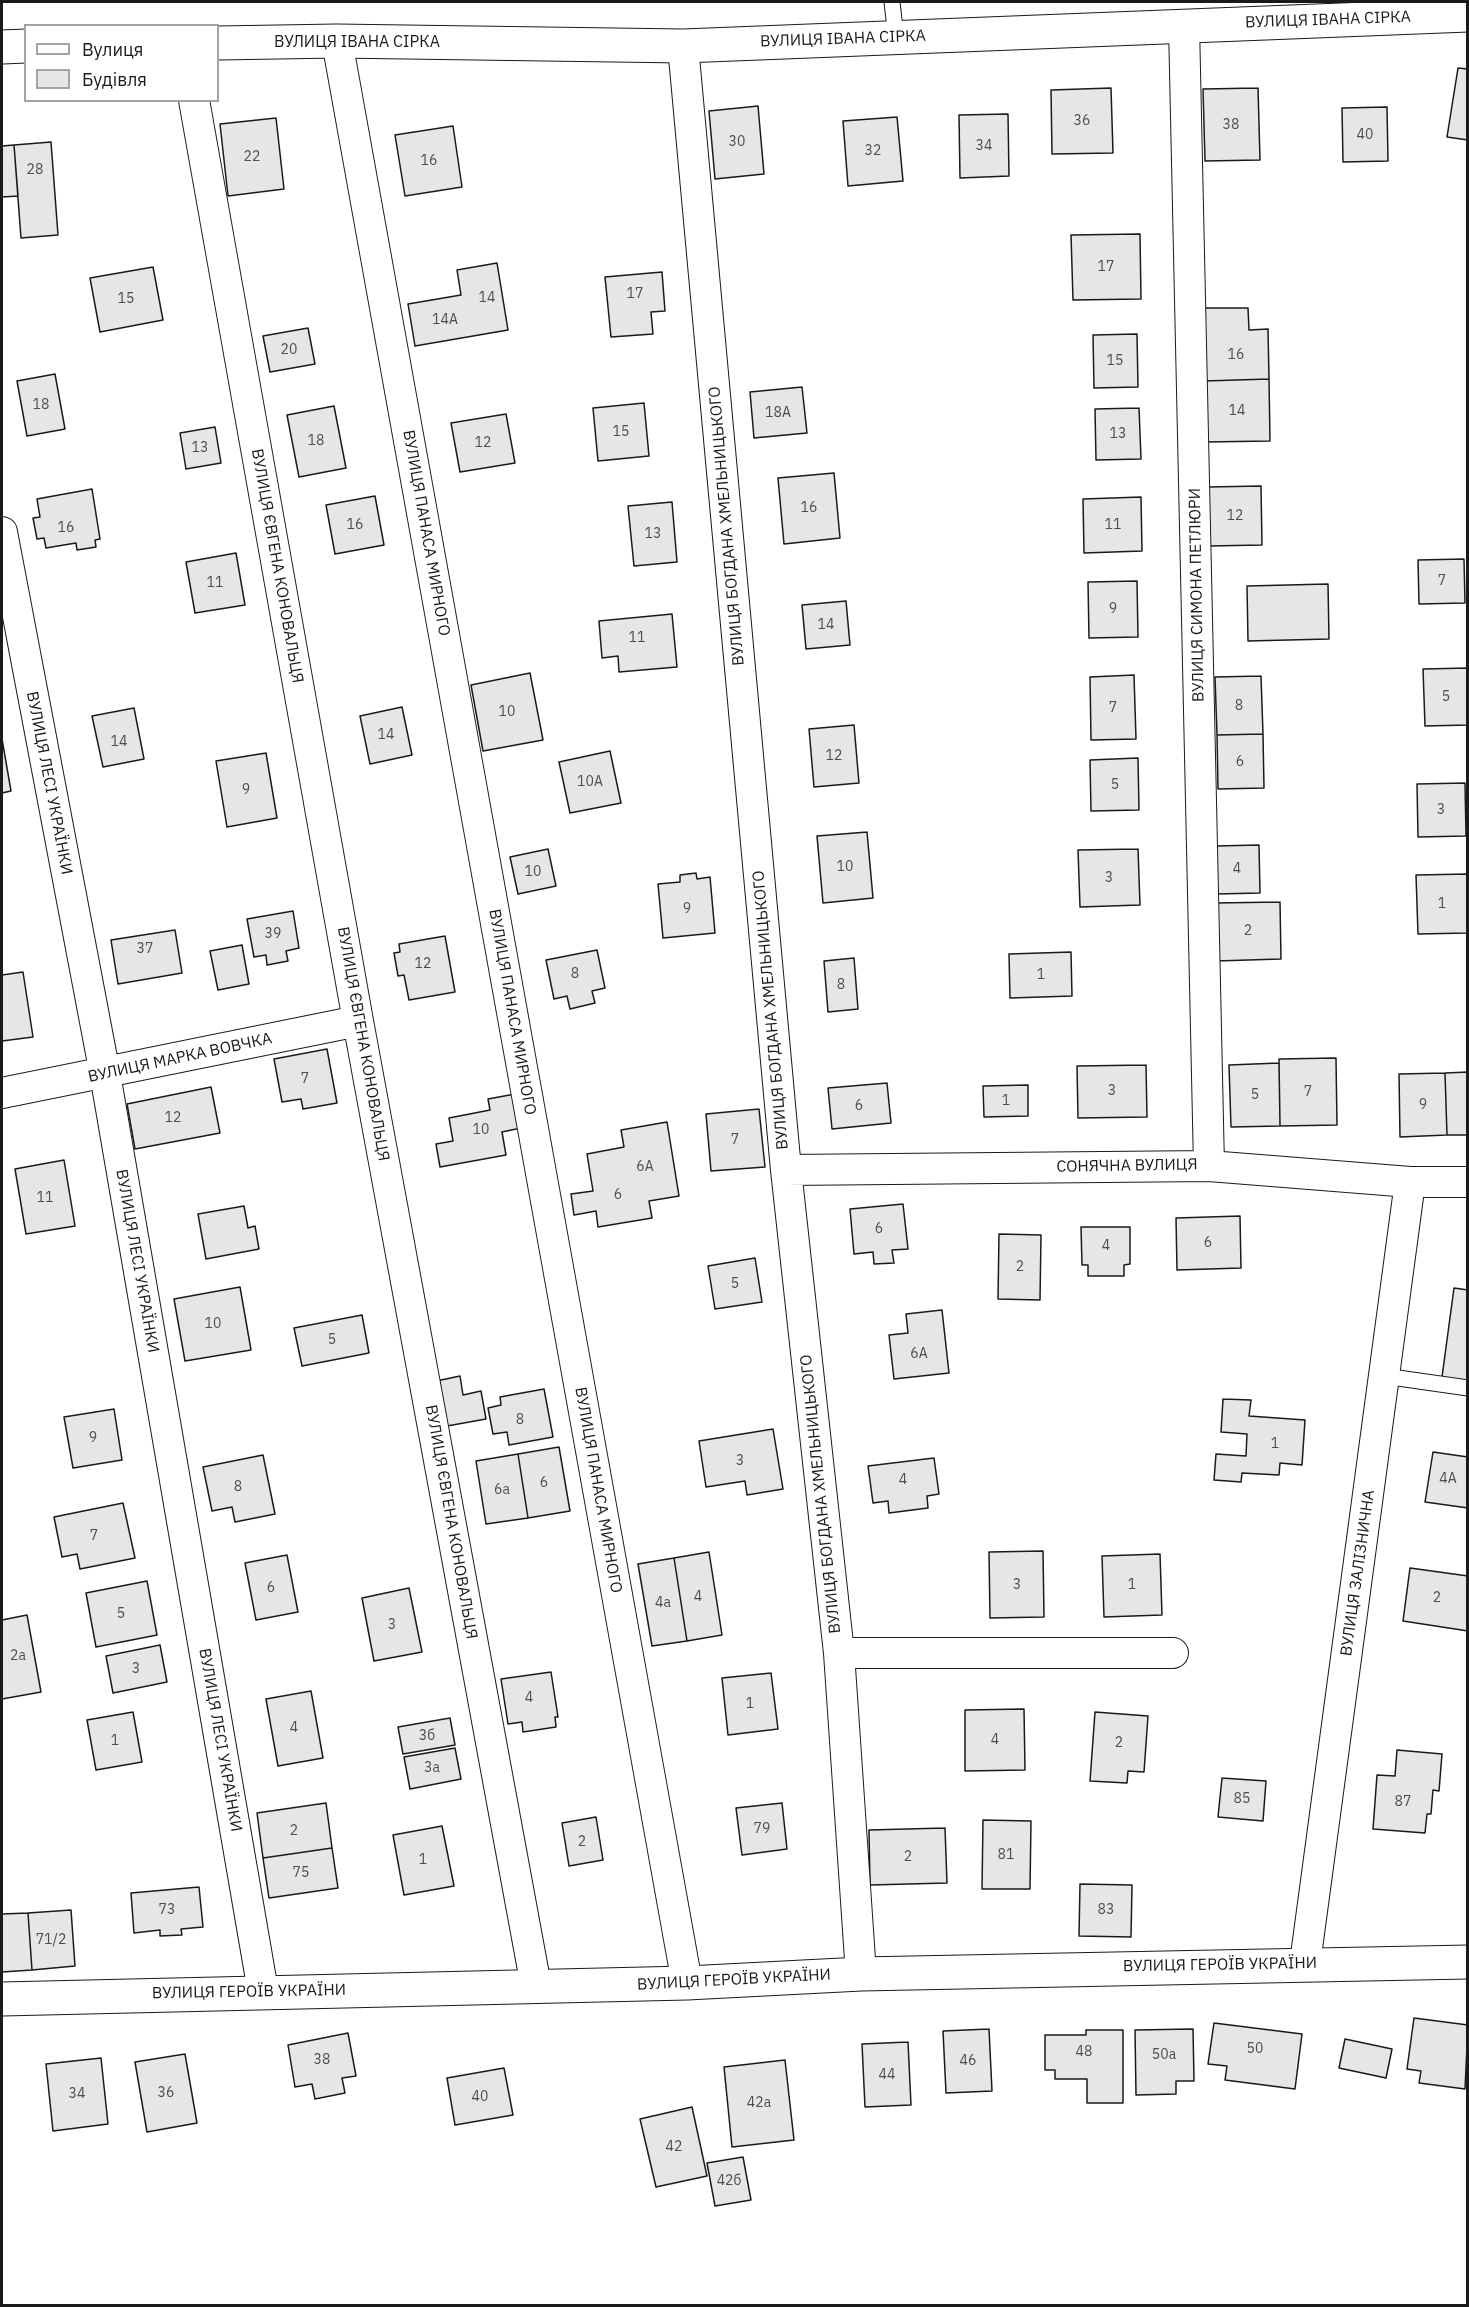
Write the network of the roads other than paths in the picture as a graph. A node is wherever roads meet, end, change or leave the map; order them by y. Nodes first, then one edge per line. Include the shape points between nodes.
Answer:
1 (892, 2) edge
2 (1467, 15) edge
3 (1184, 25) junction
4 (896, 37) junction
5 (337, 40) junction
6 (219, 44) edge
7 (24, 46) edge
8 (683, 46) junction
9 (2, 47) edge
10 (194, 102) edge
11 (2, 532) edge
12 (358, 1021) junction
13 (105, 1074) junction
14 (2, 1094) edge
15 (1209, 1166) junction
16 (786, 1170) junction
17 (1410, 1182) junction
18 (1467, 1182) edge
19 (1384, 1376) junction
20 (1467, 1388) edge
21 (839, 1653) junction
22 (1173, 1653) dead end
23 (1467, 1962) edge
24 (1305, 1963) junction
25 (861, 1974) junction
26 (687, 1983) junction
27 (536, 1986) junction
28 (263, 1991) junction
29 (2, 1999) edge

1 - 4 lane
2 - 3 street, ВУЛИЦЯ ІВАНА СІРКА
3 - 4 street, ВУЛИЦЯ ІВАНА СІРКА
3 - 15 street, ВУЛИЦЯ СИМОНА ПЕТЛЮРИ
4 - 8 street, ВУЛИЦЯ ІВАНА СІРКА
5 - 6 street, ВУЛИЦЯ ІВАНА СІРКА
5 - 8 street, ВУЛИЦЯ ІВАНА СІРКА
5 - 26 street, ВУЛИЦЯ ПАНАСА МИРНОГО
7 - 9 street
8 - 16 street, ВУЛИЦЯ БОГДАНА ХМЕЛЬНИЦЬКОГО
10 - 12 street, ВУЛИЦЯ ЄВГЕНА КОНОВАЛЬЦЯ
11 - 13 street, ВУЛИЦЯ ЛЕСІ УКРАЇНКИ
12 - 13 street, ВУЛИЦЯ МАРКА ВОВЧКА
12 - 27 street, ВУЛИЦЯ ЄВГЕНА КОНОВАЛЬЦЯ
13 - 14 street, ВУЛИЦЯ МАРКА ВОВЧКА
13 - 28 street, ВУЛИЦЯ ЛЕСІ УКРАЇНКИ
15 - 16 street, СОНЯЧНА ВУЛИЦЯ
15 - 17 street, СОНЯЧНА ВУЛИЦЯ
16 - 21 street, ВУЛИЦЯ БОГДАНА ХМЕЛЬНИЦЬКОГО
17 - 18 street, СОНЯЧНА ВУЛИЦЯ
17 - 19 street, ВУЛИЦЯ ЗАЛІЗНИЧНА
19 - 20 lane
19 - 24 street, ВУЛИЦЯ ЗАЛІЗНИЧНА
21 - 22 street
21 - 25 street, ВУЛИЦЯ БОГДАНА ХМЕЛЬНИЦЬКОГО
23 - 24 street, ВУЛИЦЯ ГЕРОЇВ УКРАЇНИ
24 - 25 street, ВУЛИЦЯ ГЕРОЇВ УКРАЇНИ
25 - 26 street, ВУЛИЦЯ ГЕРОЇВ УКРАЇНИ
26 - 27 street, ВУЛИЦЯ ГЕРОЇВ УКРАЇНИ
27 - 28 street, ВУЛИЦЯ ГЕРОЇВ УКРАЇНИ
28 - 29 street, ВУЛИЦЯ ГЕРОЇВ УКРАЇНИ

